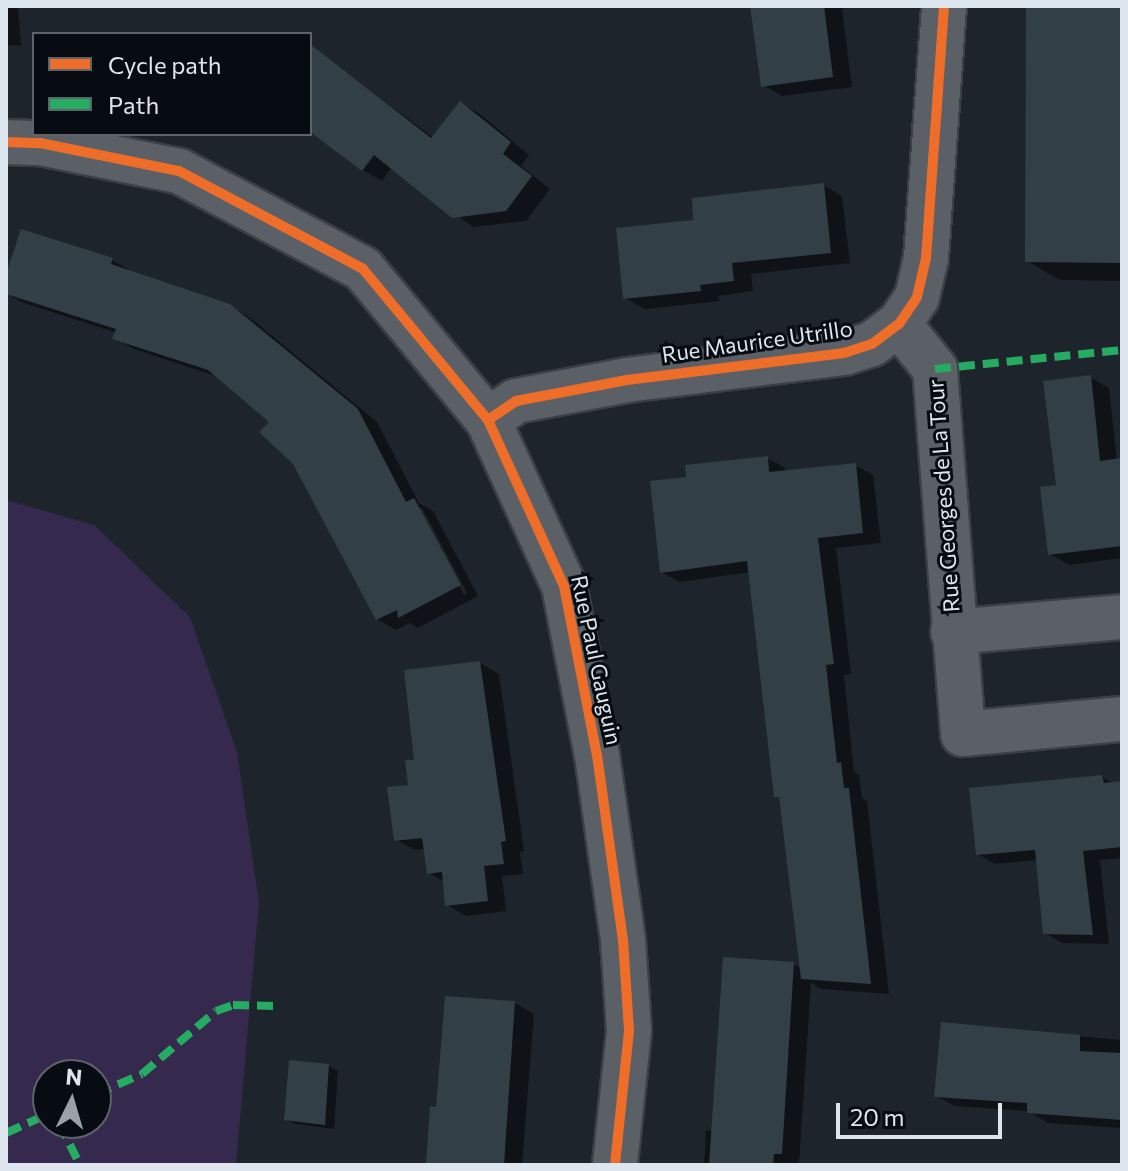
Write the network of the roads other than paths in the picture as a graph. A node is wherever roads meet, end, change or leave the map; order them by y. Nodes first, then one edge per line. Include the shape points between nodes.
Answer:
1 (944, 6) edge
2 (6, 142) edge
3 (899, 324) junction
4 (488, 420) junction
5 (1122, 617) edge
6 (953, 632) junction
7 (1122, 719) edge
8 (615, 1165) edge

1 - 3 street, Rue Maurice Utrillo via 926,258 917,297
2 - 4 street, Rue Paul Gauguin via 40,143 179,171 363,269
3 - 4 street, Rue Maurice Utrillo via 872,344 844,353 613,382 516,401
3 - 6 street, Rue Georges de La Tour via 935,369
4 - 8 street, Rue Paul Gauguin via 564,586 597,755 623,940 629,1031
5 - 6 street, Rue Georges de La Tour
6 - 7 street, Rue Georges de La Tour via 963,734

